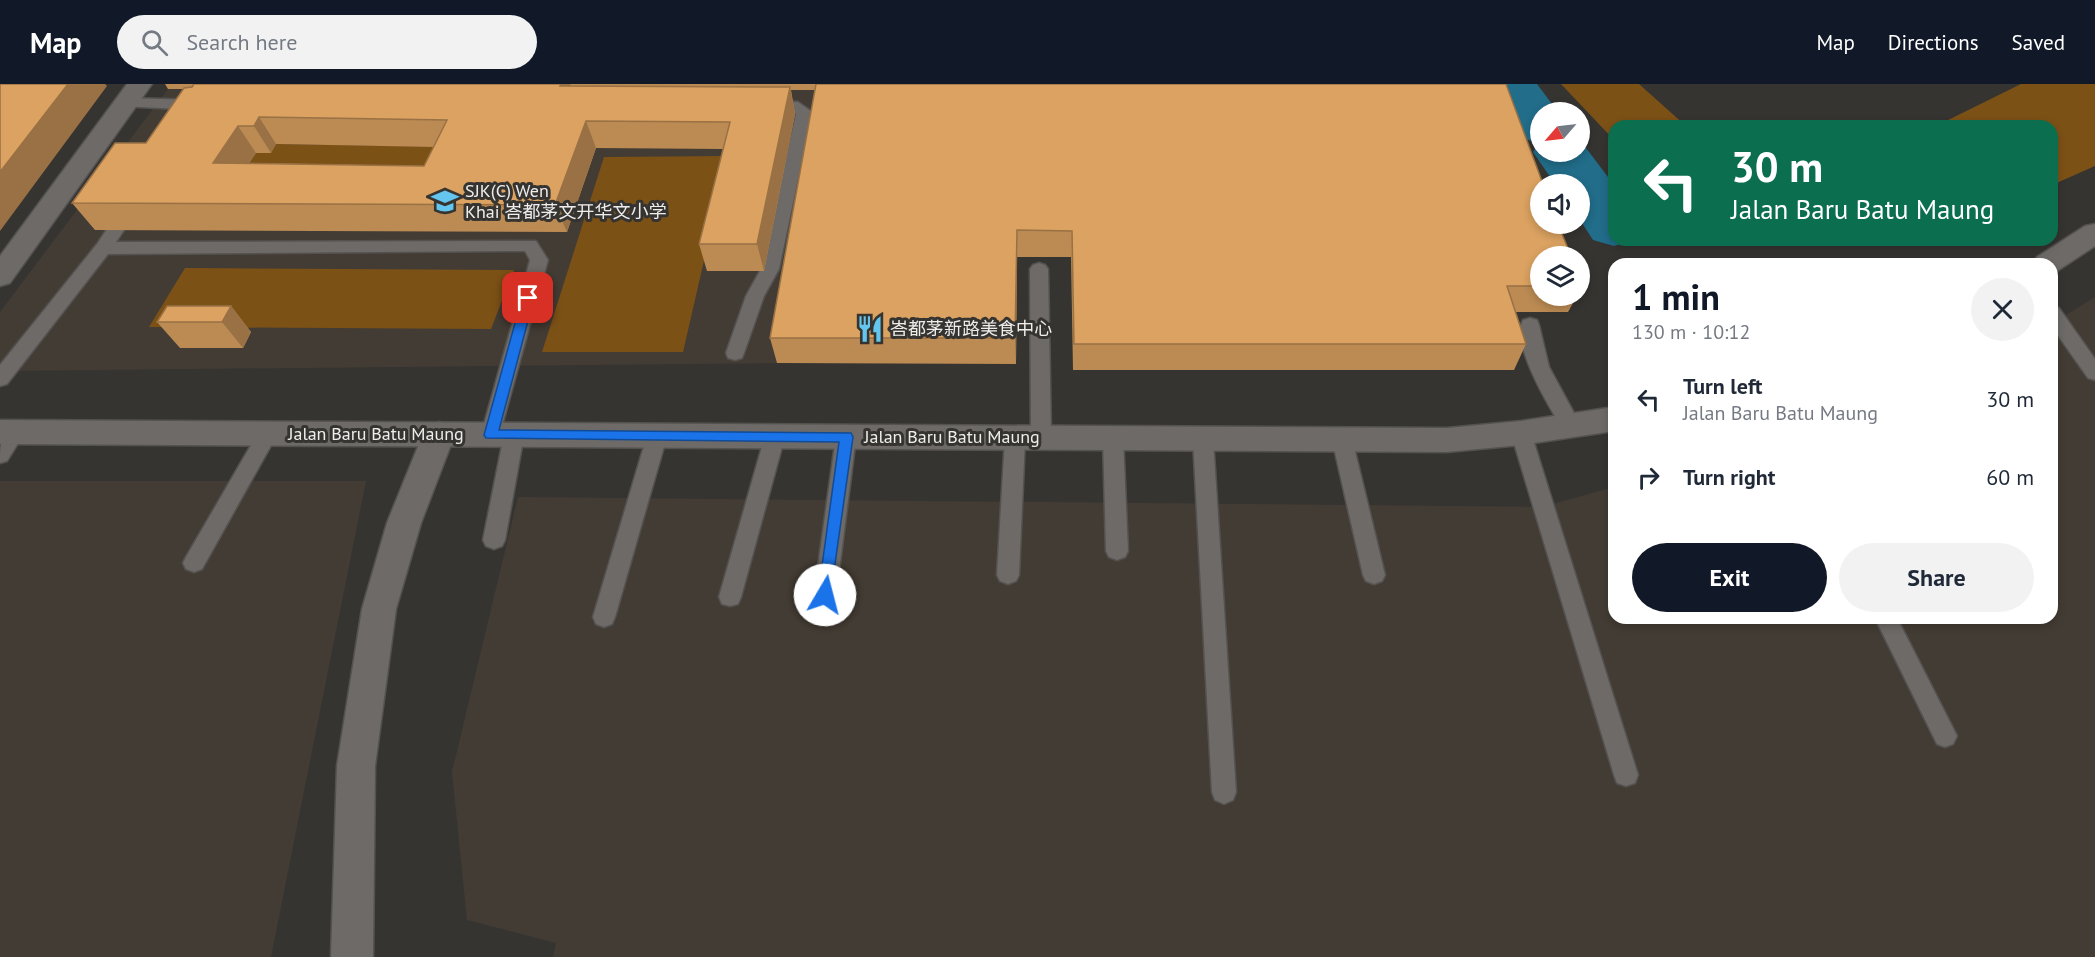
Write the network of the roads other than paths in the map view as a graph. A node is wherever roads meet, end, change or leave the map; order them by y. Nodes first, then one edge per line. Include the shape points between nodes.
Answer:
1 (133, 94) edge
2 (745, 105) edge
3 (184, 124) edge
4 (139, 193) edge
5 (2095, 233) edge
6 (103, 248) junction
7 (2056, 258) edge
8 (1039, 269) dead end
9 (0, 276) edge
10 (2058, 321) edge
11 (1530, 325) dead end
12 (735, 353) dead end
13 (2095, 373) edge
14 (0, 379) edge
15 (1608, 420) edge
16 (1571, 426) junction
17 (1521, 433) junction
18 (268, 434) junction
19 (439, 434) junction
20 (502, 435) junction
21 (657, 436) junction
22 (775, 436) junction
23 (846, 437) junction
24 (1028, 438) junction
25 (1113, 438) junction
26 (1203, 439) junction
27 (1342, 439) junction
28 (5, 440) edge
29 (494, 540) dead end
30 (1117, 551) dead end
31 (194, 563) dead end
32 (1008, 575) dead end
33 (1374, 575) dead end
34 (825, 595) dead end
35 (730, 597) dead end
36 (604, 617) dead end
37 (1889, 624) edge
38 (1945, 736) dead end
39 (1626, 775) dead end
40 (1224, 792) dead end
41 (351, 957) edge

1 - 3 lane via 203,105
1 - 9 street
2 - 12 lane via 792,105 804,112 770,268 755,296
4 - 6 lane
5 - 7 street
6 - 14 lane
6 - 20 lane via 530,245 539,260
8 - 24 lane
10 - 13 lane
11 - 16 lane via 1540,373
15 - 16 street, Jalan Baru Batu Maung
16 - 17 street, Jalan Baru Batu Maung
17 - 27 street, Jalan Baru Batu Maung via 1447,440
17 - 39 lane
18 - 19 street, Jalan Baru Batu Maung
18 - 28 street, Jalan Baru Batu Maung
18 - 31 lane
19 - 20 street, Jalan Baru Batu Maung
19 - 41 street via 404,523 379,609 356,766
20 - 21 street, Jalan Baru Batu Maung
20 - 29 lane
21 - 22 street, Jalan Baru Batu Maung
21 - 36 lane
22 - 23 street, Jalan Baru Batu Maung
22 - 35 lane
23 - 24 street, Jalan Baru Batu Maung
23 - 34 lane
24 - 25 street, Jalan Baru Batu Maung
24 - 32 lane
25 - 26 street, Jalan Baru Batu Maung
25 - 30 lane
26 - 27 street, Jalan Baru Batu Maung
26 - 40 lane
27 - 33 lane
37 - 38 lane

